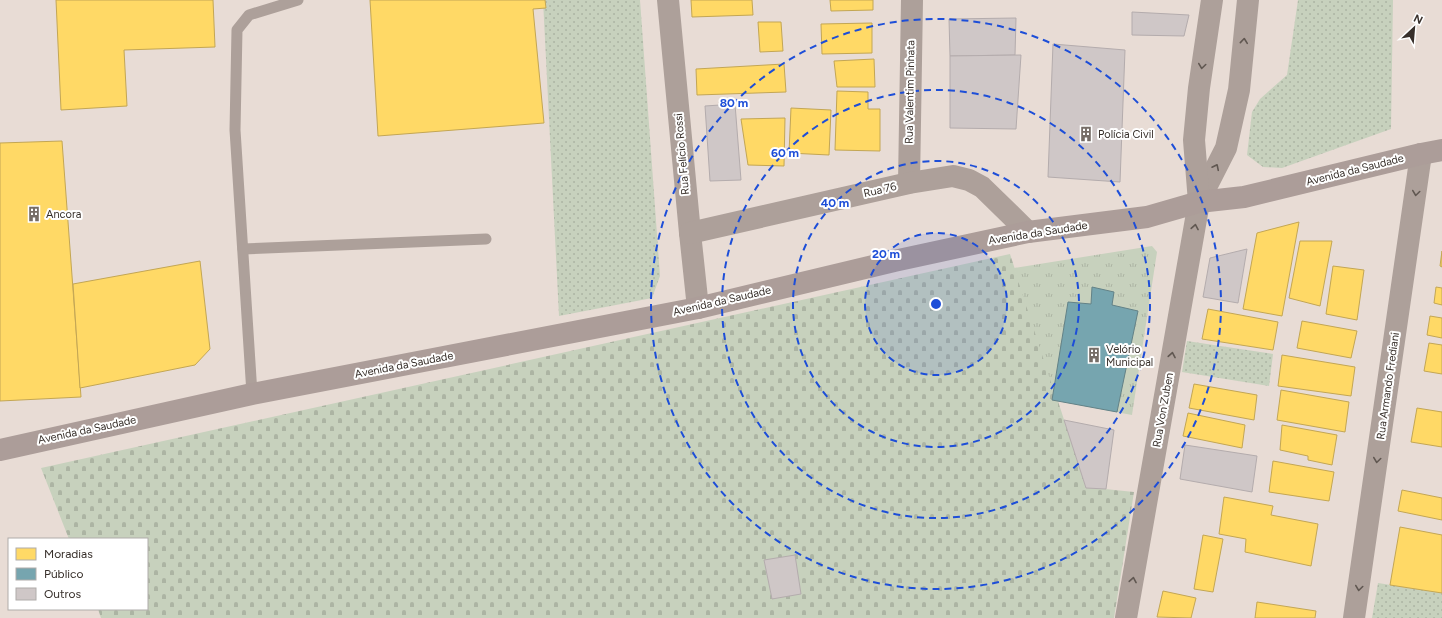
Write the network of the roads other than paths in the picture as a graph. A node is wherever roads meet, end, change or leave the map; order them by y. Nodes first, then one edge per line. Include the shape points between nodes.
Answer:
1 (298, 0) edge
2 (668, 0) edge
3 (912, 0) edge
4 (1212, 0) edge
5 (1248, 0) edge
6 (1432, 152) edge
7 (909, 183) junction
8 (1199, 202) junction
9 (1028, 232) junction
10 (690, 233) junction
11 (486, 239) dead end
12 (243, 250) junction
13 (698, 308) junction
14 (252, 394) junction
15 (0, 450) edge
16 (1126, 618) edge
17 (1354, 618) edge

1 - 12 lane via 249,15 237,30 235,130
2 - 10 street, Rua Felício Rossi
3 - 7 street, Rua Valentim Pinhata
4 -> 8 street via 1194,140
8 -> 5 street via 1226,148 1239,90
6 - 8 street, Avenida da Saudade via 1244,197
6 -> 17 street, Rua Armando Frediani
7 - 9 street, Rua 76 via 953,176 969,180 982,187
7 - 10 street, Rua 76
8 - 9 street, Avenida da Saudade via 1147,217
16 -> 8 street, Rua Von Zuben
9 - 13 street, Avenida da Saudade
10 - 13 street, Rua Felício Rossi
11 - 12 lane
12 - 14 lane
13 - 14 street, Avenida da Saudade
14 - 15 street, Avenida da Saudade

